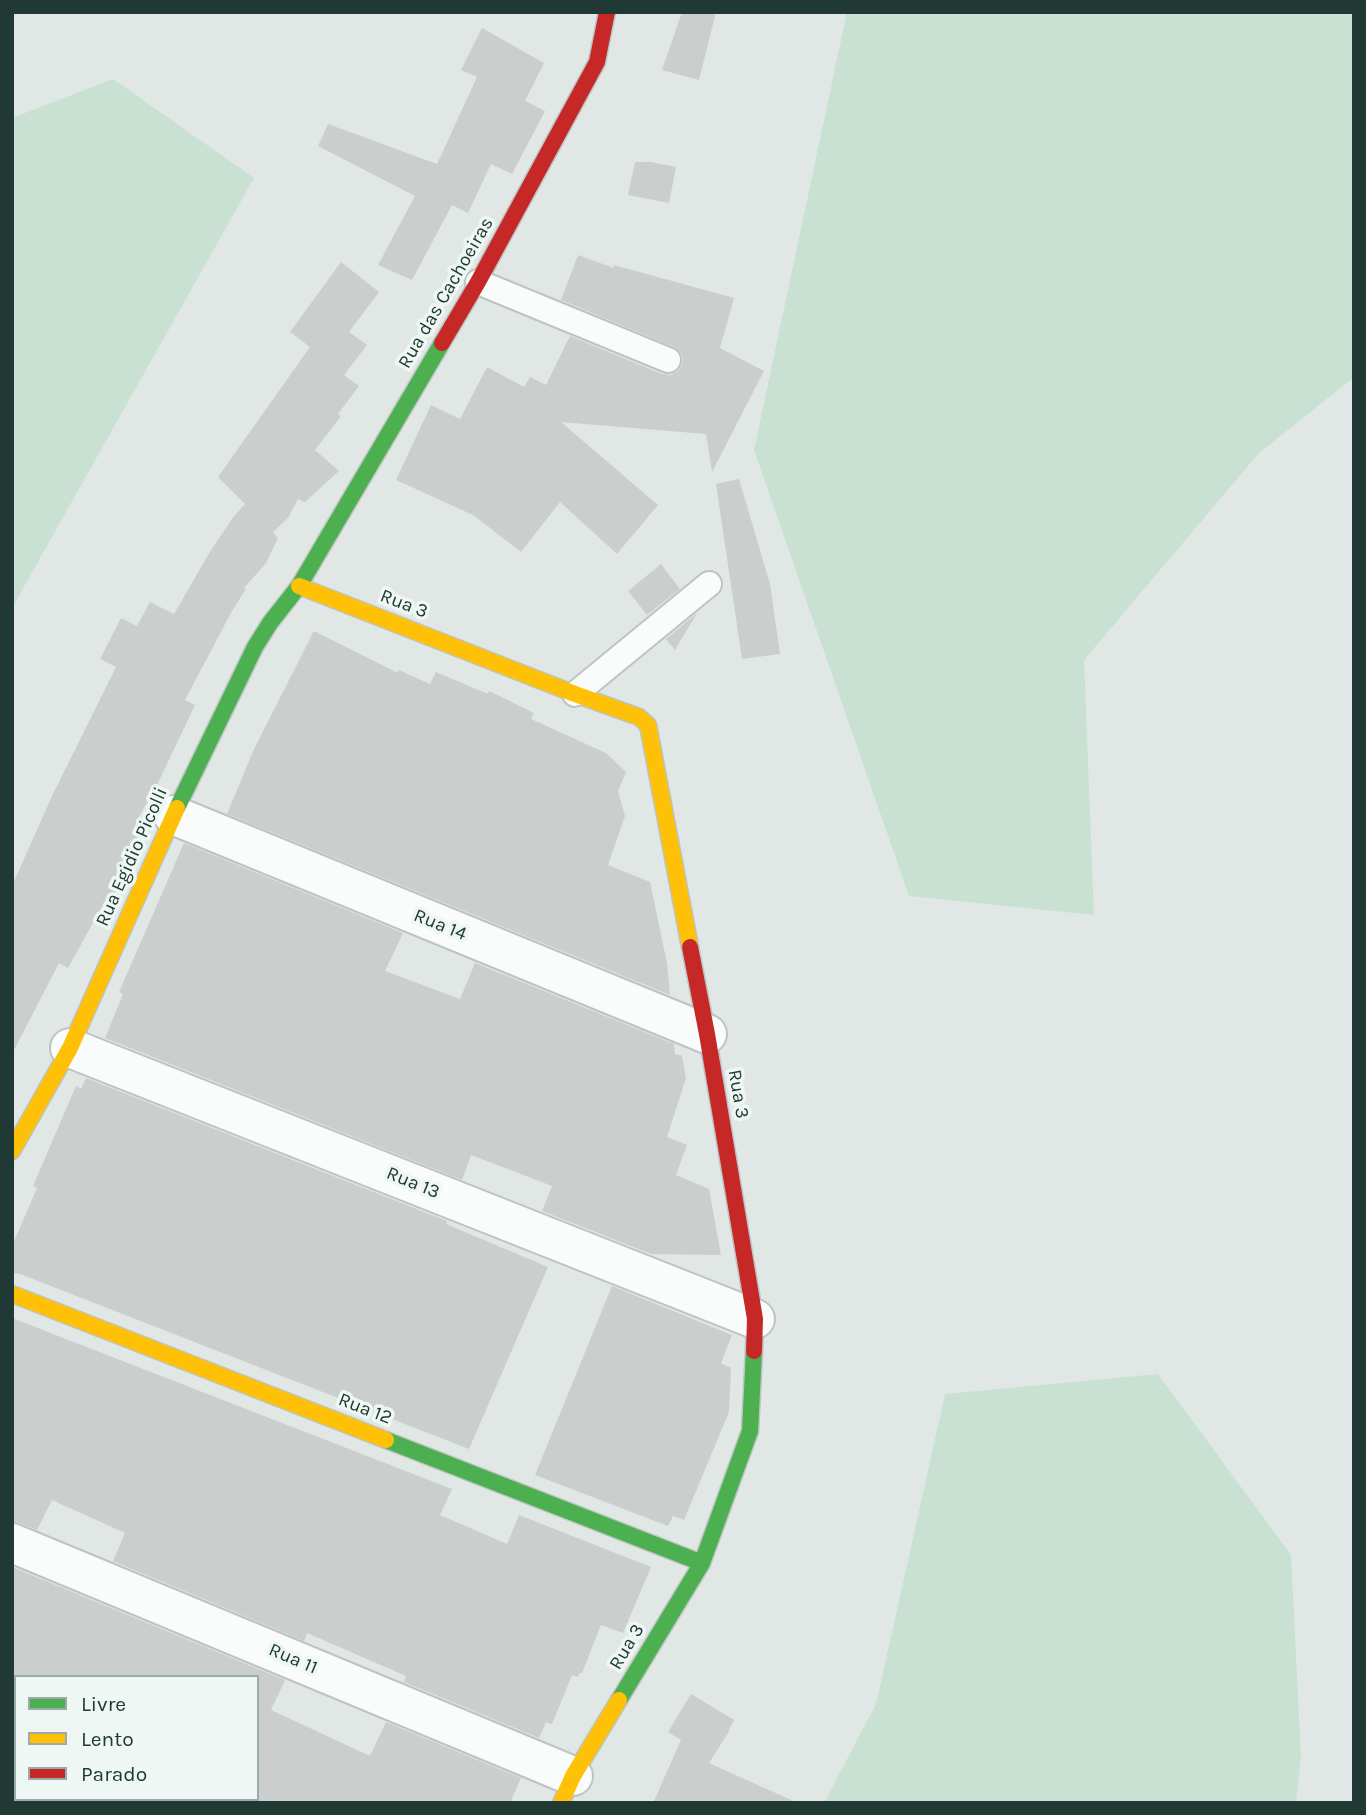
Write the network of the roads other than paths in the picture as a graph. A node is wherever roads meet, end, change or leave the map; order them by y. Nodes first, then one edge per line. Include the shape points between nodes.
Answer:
1 (607, 12) edge
2 (478, 282) junction
3 (668, 360) dead end
4 (709, 584) dead end
5 (299, 586) junction
6 (575, 694) junction
7 (173, 815) junction
8 (707, 1034) junction
9 (70, 1048) junction
10 (12, 1151) edge
11 (12, 1294) edge
12 (755, 1318) junction
13 (12, 1543) edge
14 (702, 1563) junction
15 (567, 1789) edge

1 - 2 street, Rua das Cachoeiras via 597,62
2 - 3 lane
2 - 5 street, Rua das Cachoeiras
4 - 6 lane
5 - 6 street, Rua 3
5 - 7 street, Rua Egidio Picolli via 255,647
6 - 8 street, Rua 3 via 639,717 648,725
7 - 8 street, Rua 14
7 - 9 street, Rua Egidio Picolli
8 - 12 street, Rua 3
9 - 10 street, Rua Egidio Picolli
9 - 12 street, Rua 13
11 - 14 street, Rua 12
12 - 14 street, Rua 3 via 750,1431
13 - 15 street, Rua 11
14 - 15 street, Rua 3

